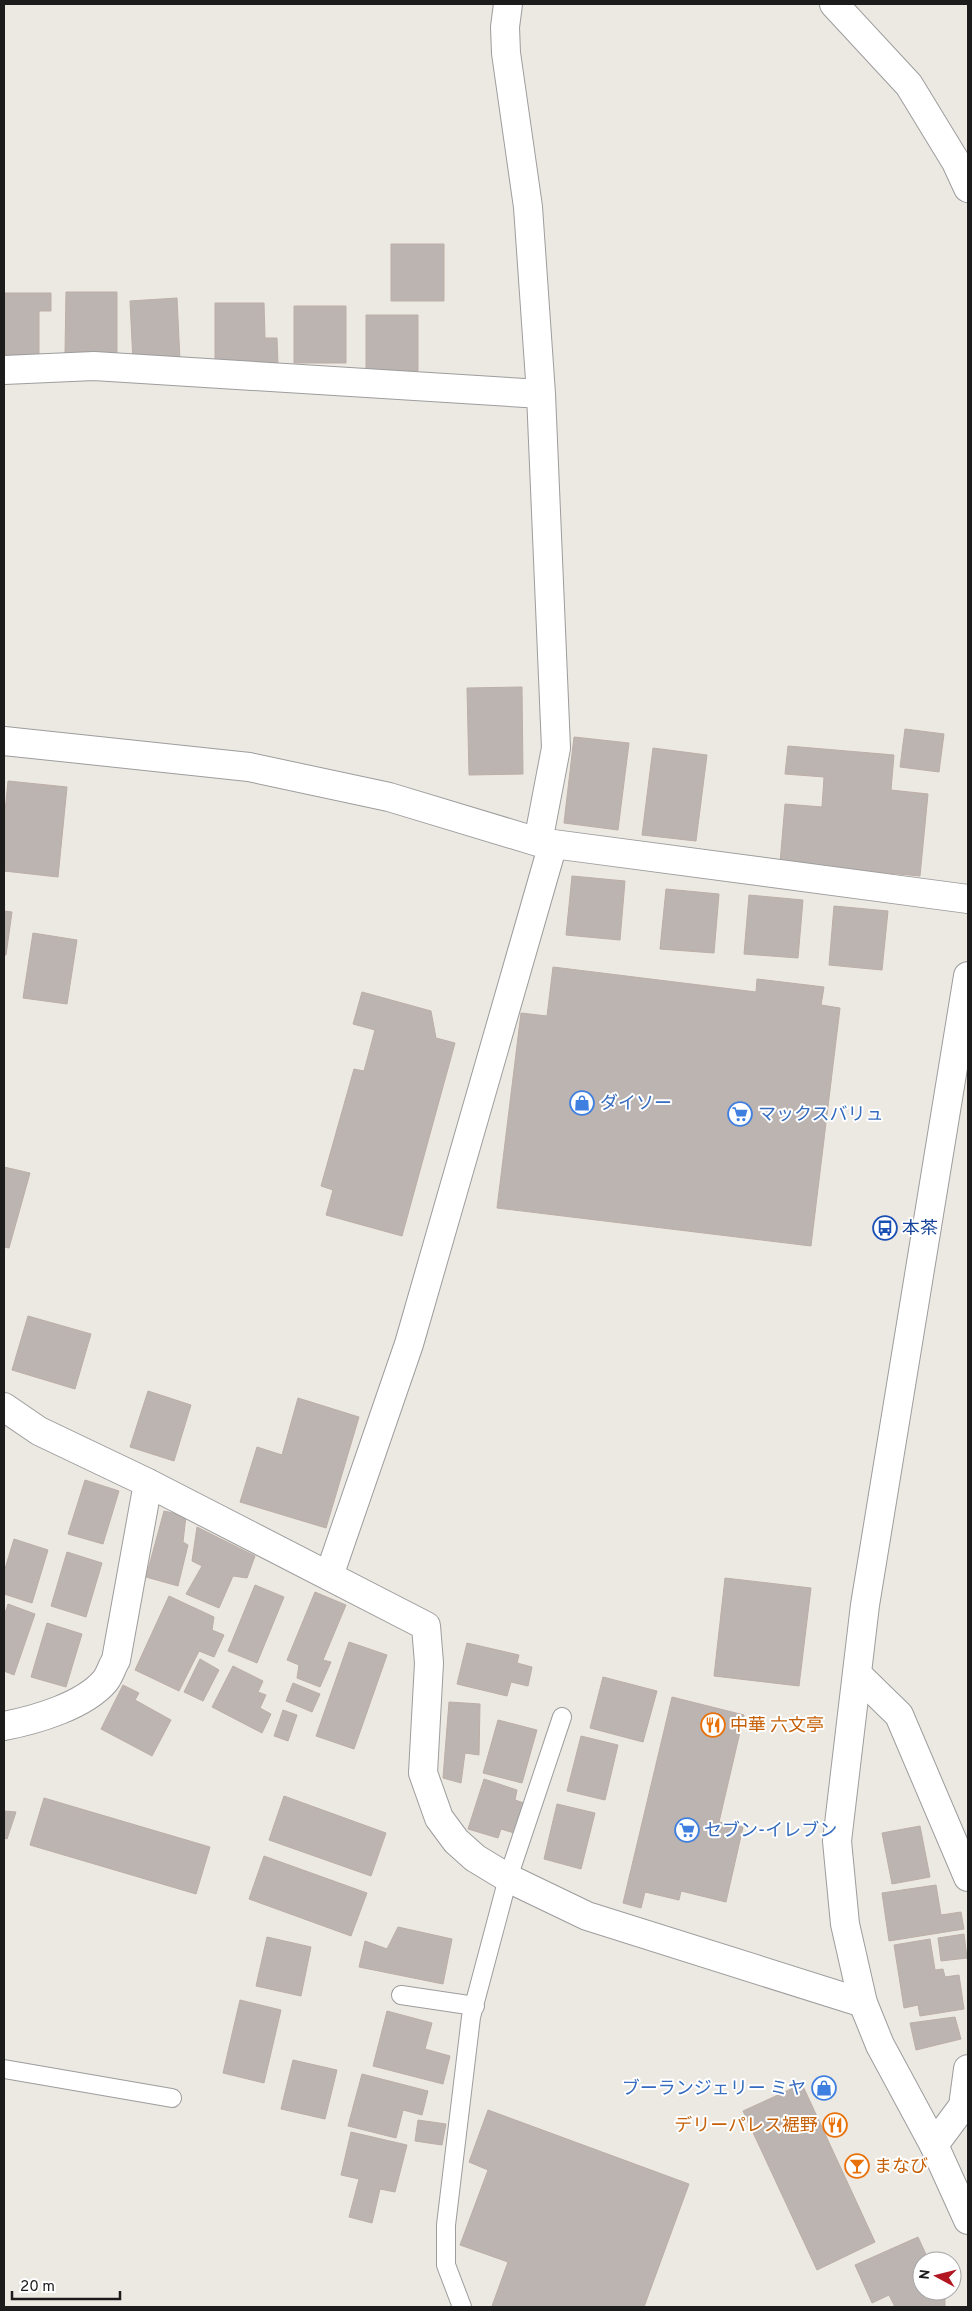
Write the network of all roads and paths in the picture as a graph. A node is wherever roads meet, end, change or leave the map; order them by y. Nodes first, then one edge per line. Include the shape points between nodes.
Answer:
1 (508, 4) edge
2 (834, 4) edge
3 (968, 188) edge
4 (4, 370) edge
5 (541, 394) junction
6 (4, 741) edge
7 (546, 843) junction
8 (968, 899) edge
9 (968, 976) edge
10 (4, 1407) edge
11 (148, 1483) junction
12 (329, 1576) junction
13 (857, 1674) junction
14 (562, 1718) dead end
15 (4, 1726) edge
16 (968, 1877) edge
17 (508, 1878) junction
18 (401, 1995) dead end
19 (863, 2003) junction
20 (475, 2006) junction
21 (968, 2069) edge
22 (4, 2070) edge
23 (172, 2098) dead end
24 (934, 2145) junction
25 (968, 2220) edge
26 (462, 2307) edge

1 - 5 street via 506,53 528,207
2 - 3 street via 908,85 956,162
4 - 5 street via 94,366
5 - 7 street via 556,748
6 - 7 street via 249,767 389,797
7 - 8 street
7 - 12 street via 409,1344
9 - 13 street via 865,1605
10 - 11 street via 40,1431
11 - 12 street
11 - 15 street via 116,1660 106,1679 94,1693 42,1718
12 - 17 street via 426,1626 429,1663 423,1773 439,1818 456,1841 475,1858
13 - 16 street via 899,1715
13 - 19 street via 837,1841 845,1924
14 - 17 lane
17 - 19 street via 587,1916
17 - 20 lane
18 - 20 lane
19 - 24 street via 880,2045
20 - 26 lane via 446,2225 446,2265
21 - 24 street via 963,2106
22 - 23 lane
24 - 25 street

